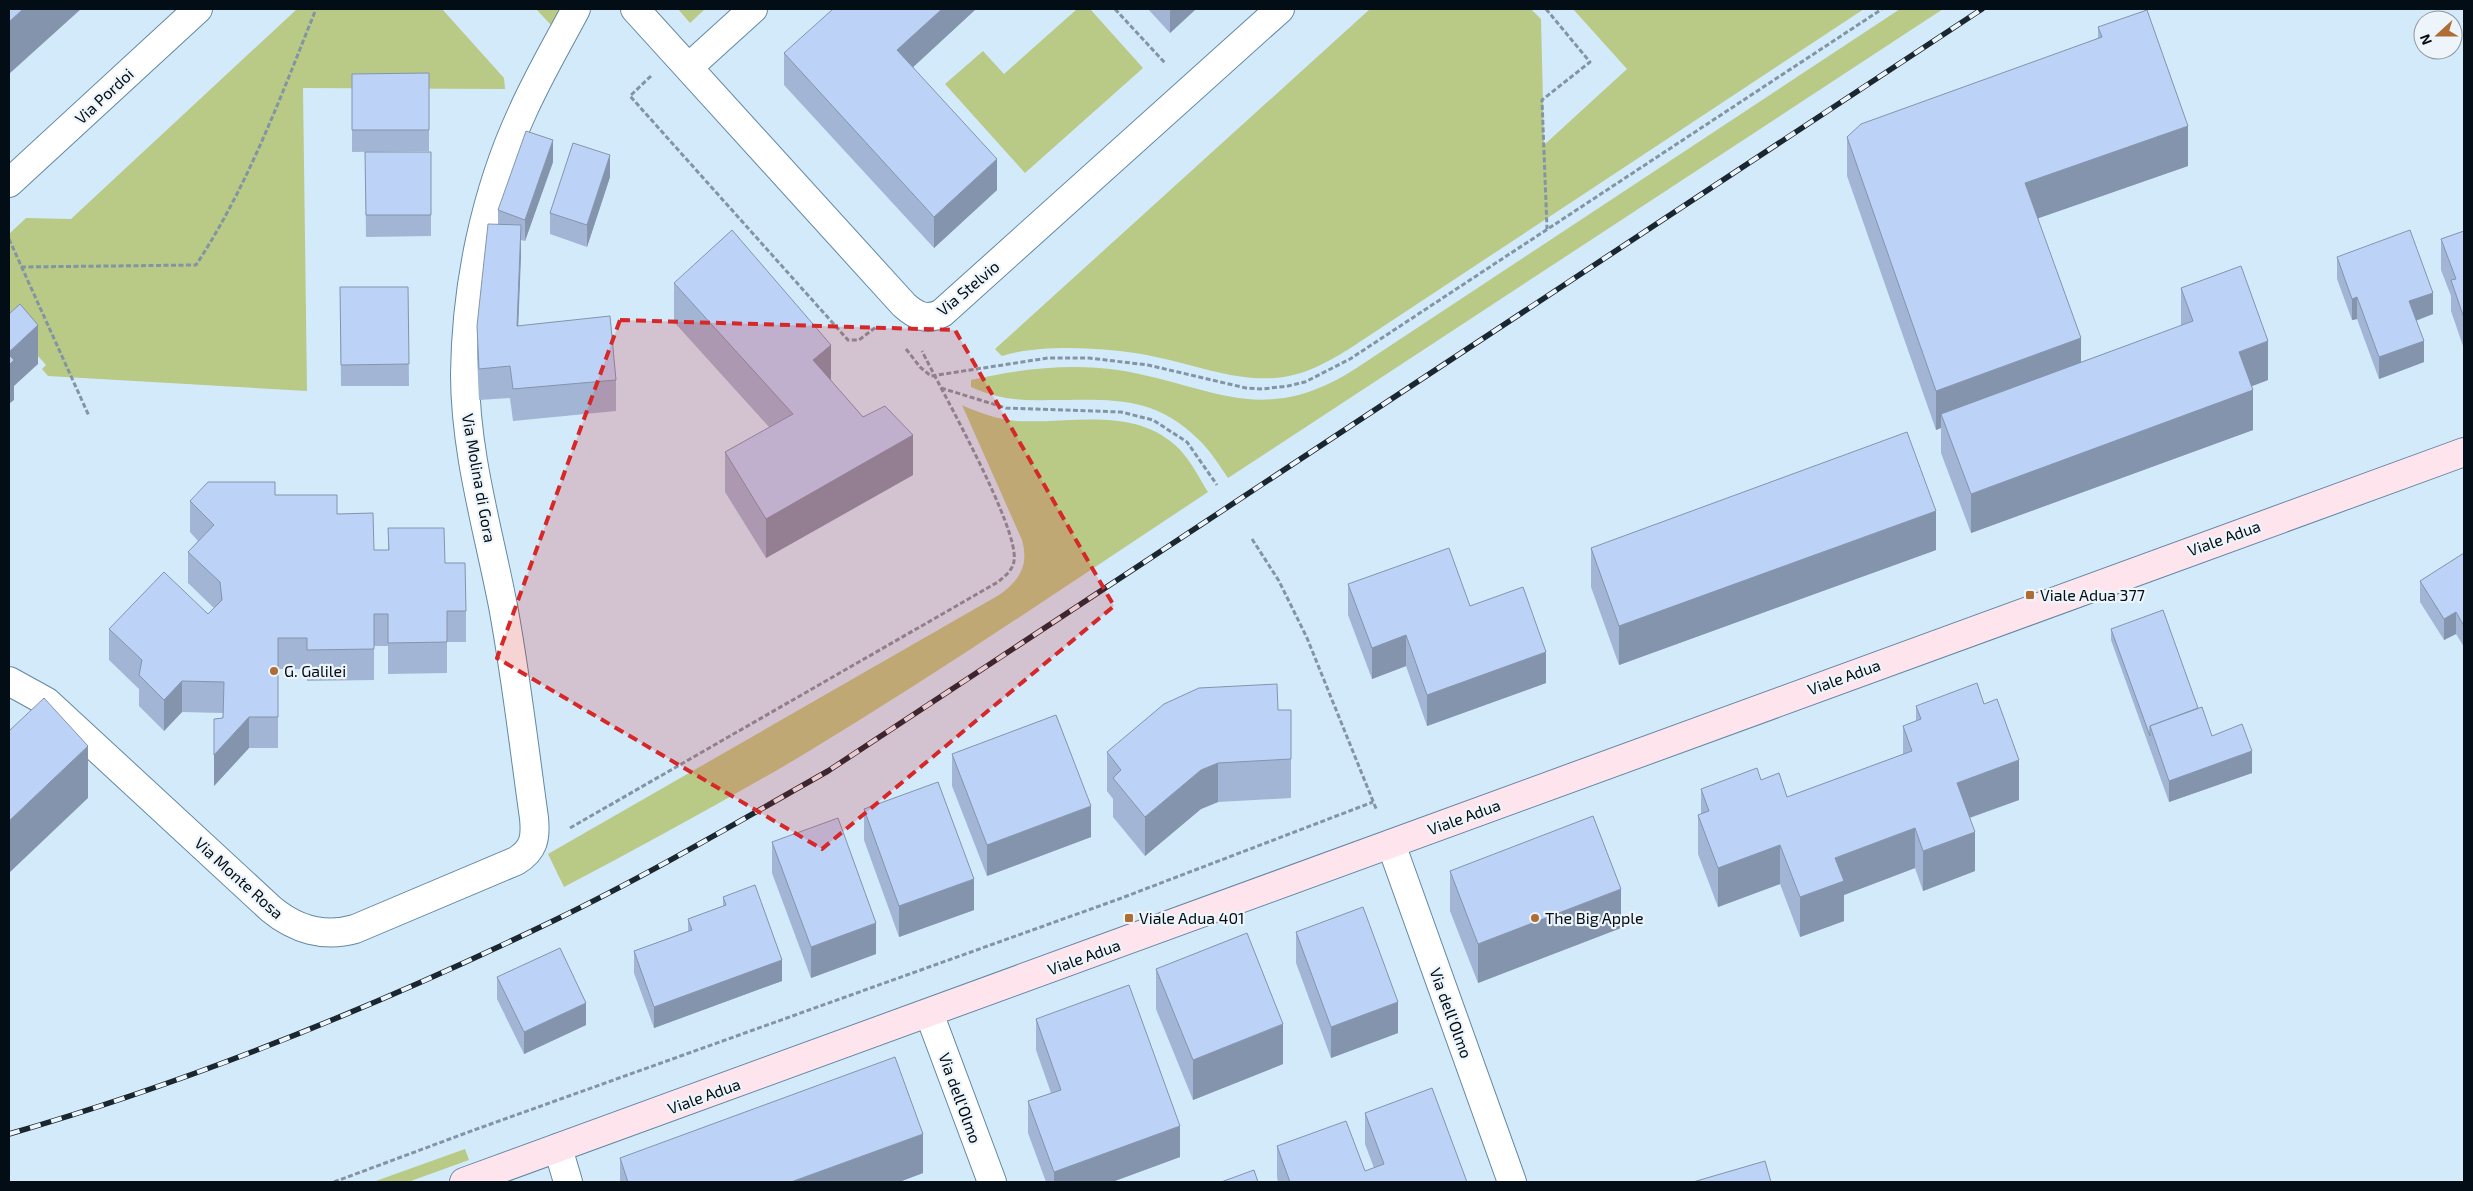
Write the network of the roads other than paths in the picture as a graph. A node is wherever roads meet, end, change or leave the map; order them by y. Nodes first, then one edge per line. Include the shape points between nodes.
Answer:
1 (198, 9) edge
2 (576, 9) edge
3 (635, 9) edge
4 (753, 9) edge
5 (1280, 9) edge
6 (689, 66) junction
7 (9, 182) edge
8 (2464, 452) edge
9 (9, 681) edge
10 (1390, 844) junction
11 (534, 845) joint
12 (929, 1013) junction
13 (558, 1148) junction
14 (464, 1182) edge
15 (568, 1182) edge
16 (992, 1182) edge
17 (1512, 1182) edge

1 - 7 street, Via Pordoi
2 - 11 street, Via Molina di Gora via 521,114 505,154 481,236 468,324 465,374 470,444 510,650 534,818
3 - 6 street, Via Stelvio
4 - 6 street
5 - 6 street, Via Stelvio via 942,314 929,318 916,315
8 - 10 main road, Viale Adua
9 - 11 street, Via Monte Rosa via 47,702 271,909 305,929 333,933 355,929 516,862
10 - 12 main road, Viale Adua
10 - 17 street, Via dell'Olmo
12 - 13 main road, Viale Adua
12 - 16 street, Via dell'Olmo
13 - 14 main road, Viale Adua
13 - 15 street

